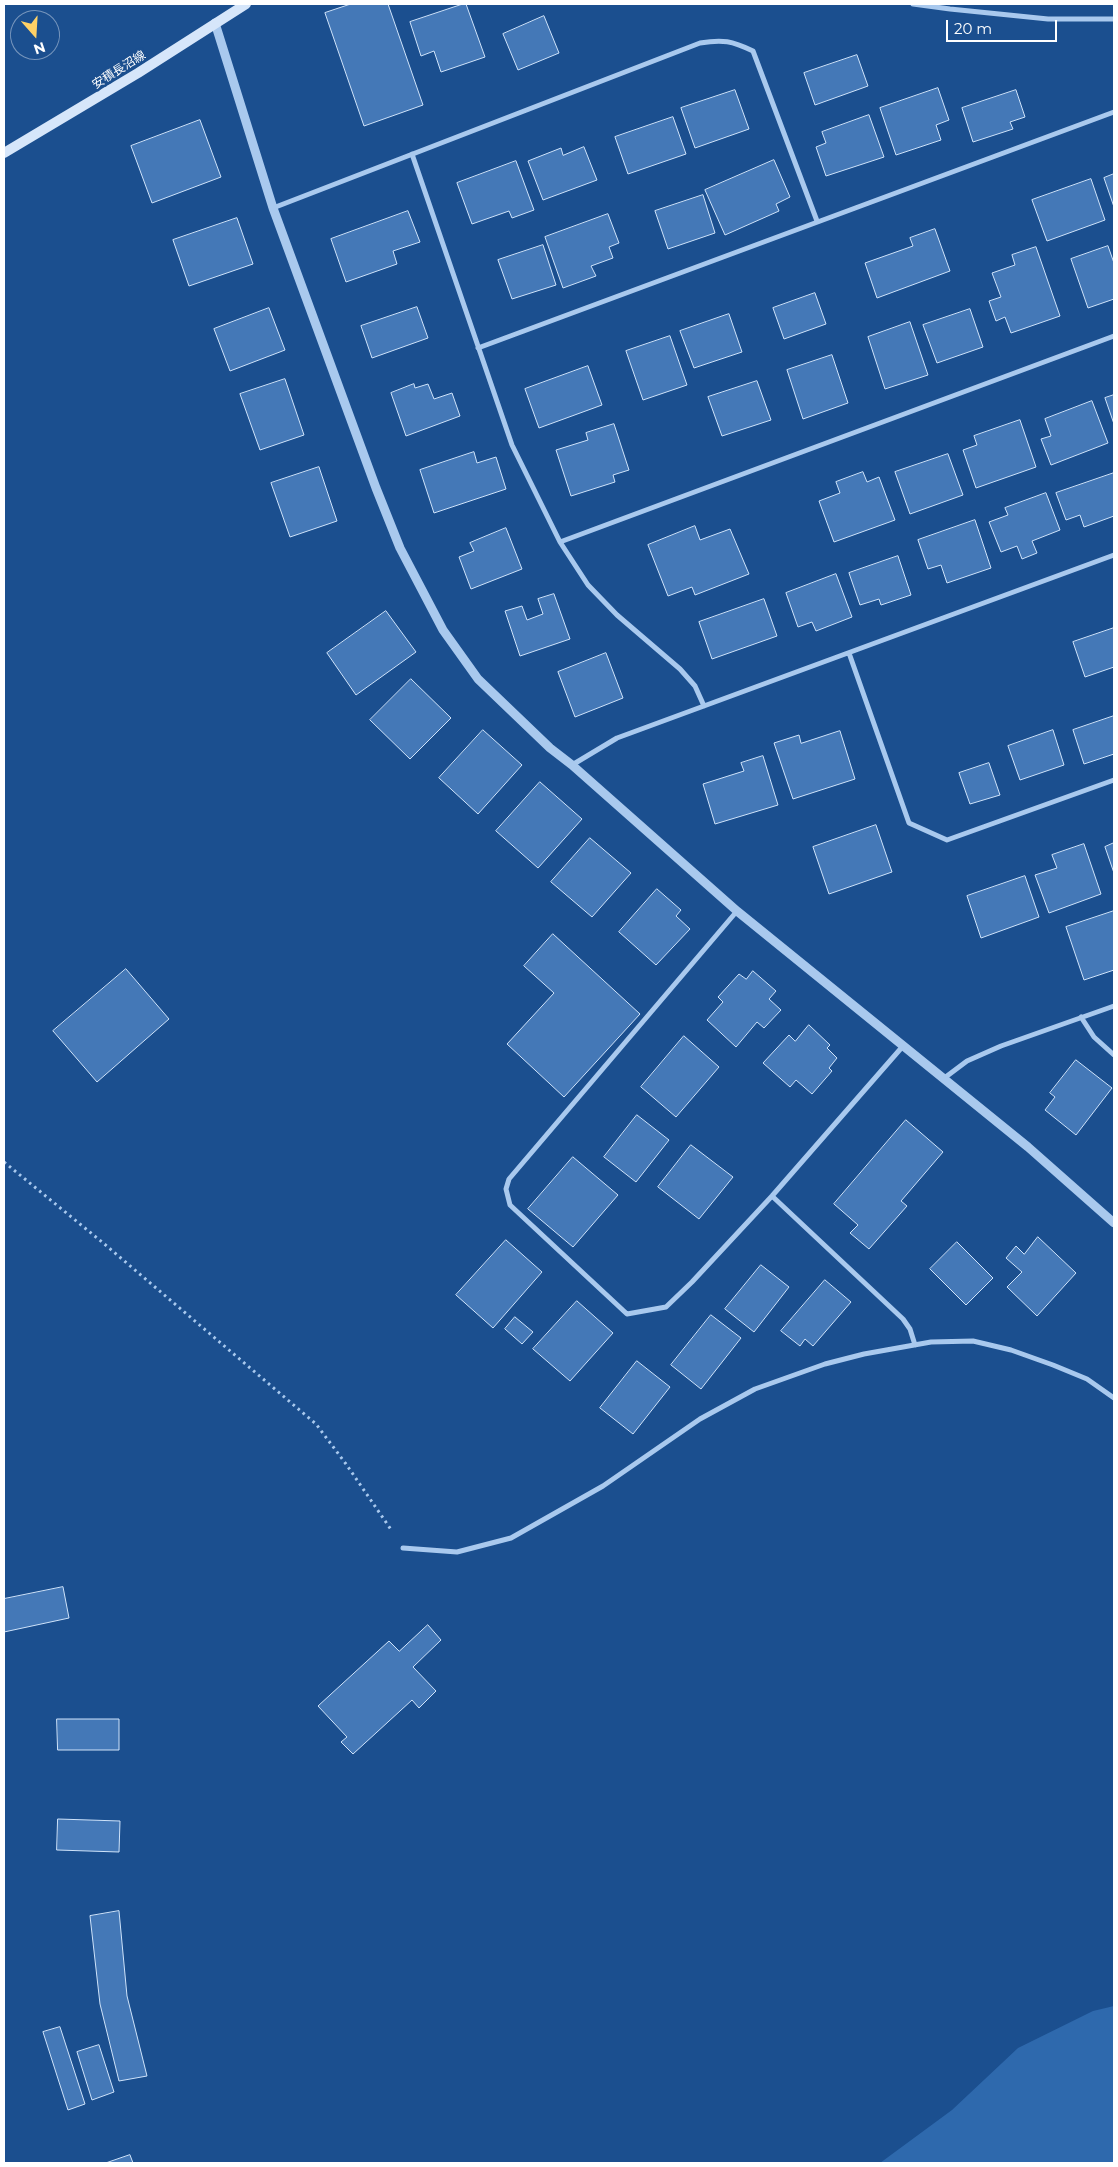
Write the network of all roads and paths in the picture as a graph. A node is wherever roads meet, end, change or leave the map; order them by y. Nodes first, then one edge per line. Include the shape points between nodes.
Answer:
1 (246, 4) edge
2 (913, 4) edge
3 (1114, 19) edge
4 (215, 22) junction
5 (1114, 112) edge
6 (4, 153) edge
7 (412, 154) junction
8 (274, 208) junction
9 (818, 221) junction
10 (1114, 336) edge
11 (478, 348) junction
12 (560, 542) junction
13 (1114, 555) edge
14 (849, 652) junction
15 (704, 706) junction
16 (572, 765) junction
17 (1114, 780) edge
18 (737, 911) junction
19 (1114, 1006) edge
20 (1081, 1018) junction
21 (903, 1046) junction
22 (1114, 1055) edge
23 (943, 1079) junction
24 (4, 1162) edge
25 (772, 1196) junction
26 (1114, 1223) edge
27 (915, 1345) junction
28 (1114, 1398) edge
29 (403, 1548) joint

1 - 4 main road, 安積長沼線
2 - 3 street via 1048,19
4 - 6 main road, 安積長沼線 via 138,73
4 - 8 street
5 - 9 street
7 - 8 street
7 - 9 street via 700,43 720,40 737,43 753,51
7 - 11 street
8 - 16 street via 376,488 400,548 439,623 478,679
9 - 11 street
10 - 12 street
11 - 12 street via 512,445
12 - 15 street via 588,585 680,669 695,686
13 - 14 street
14 - 15 street
14 - 17 street via 909,823 947,840
15 - 16 street via 617,738
16 - 18 street
18 - 21 street
18 - 25 street via 509,1179 506,1189 510,1205 627,1314 666,1307
19 - 20 street
20 - 22 street via 1094,1037
20 - 23 street via 967,1061
21 - 23 street
21 - 25 street
23 - 26 street via 1028,1147
24 - 29 path via 316,1424
25 - 27 street via 903,1319 910,1328
27 - 28 street via 973,1341 1011,1350 1087,1379
27 - 29 street via 825,1364 755,1389 700,1418 603,1486 511,1538 457,1552

